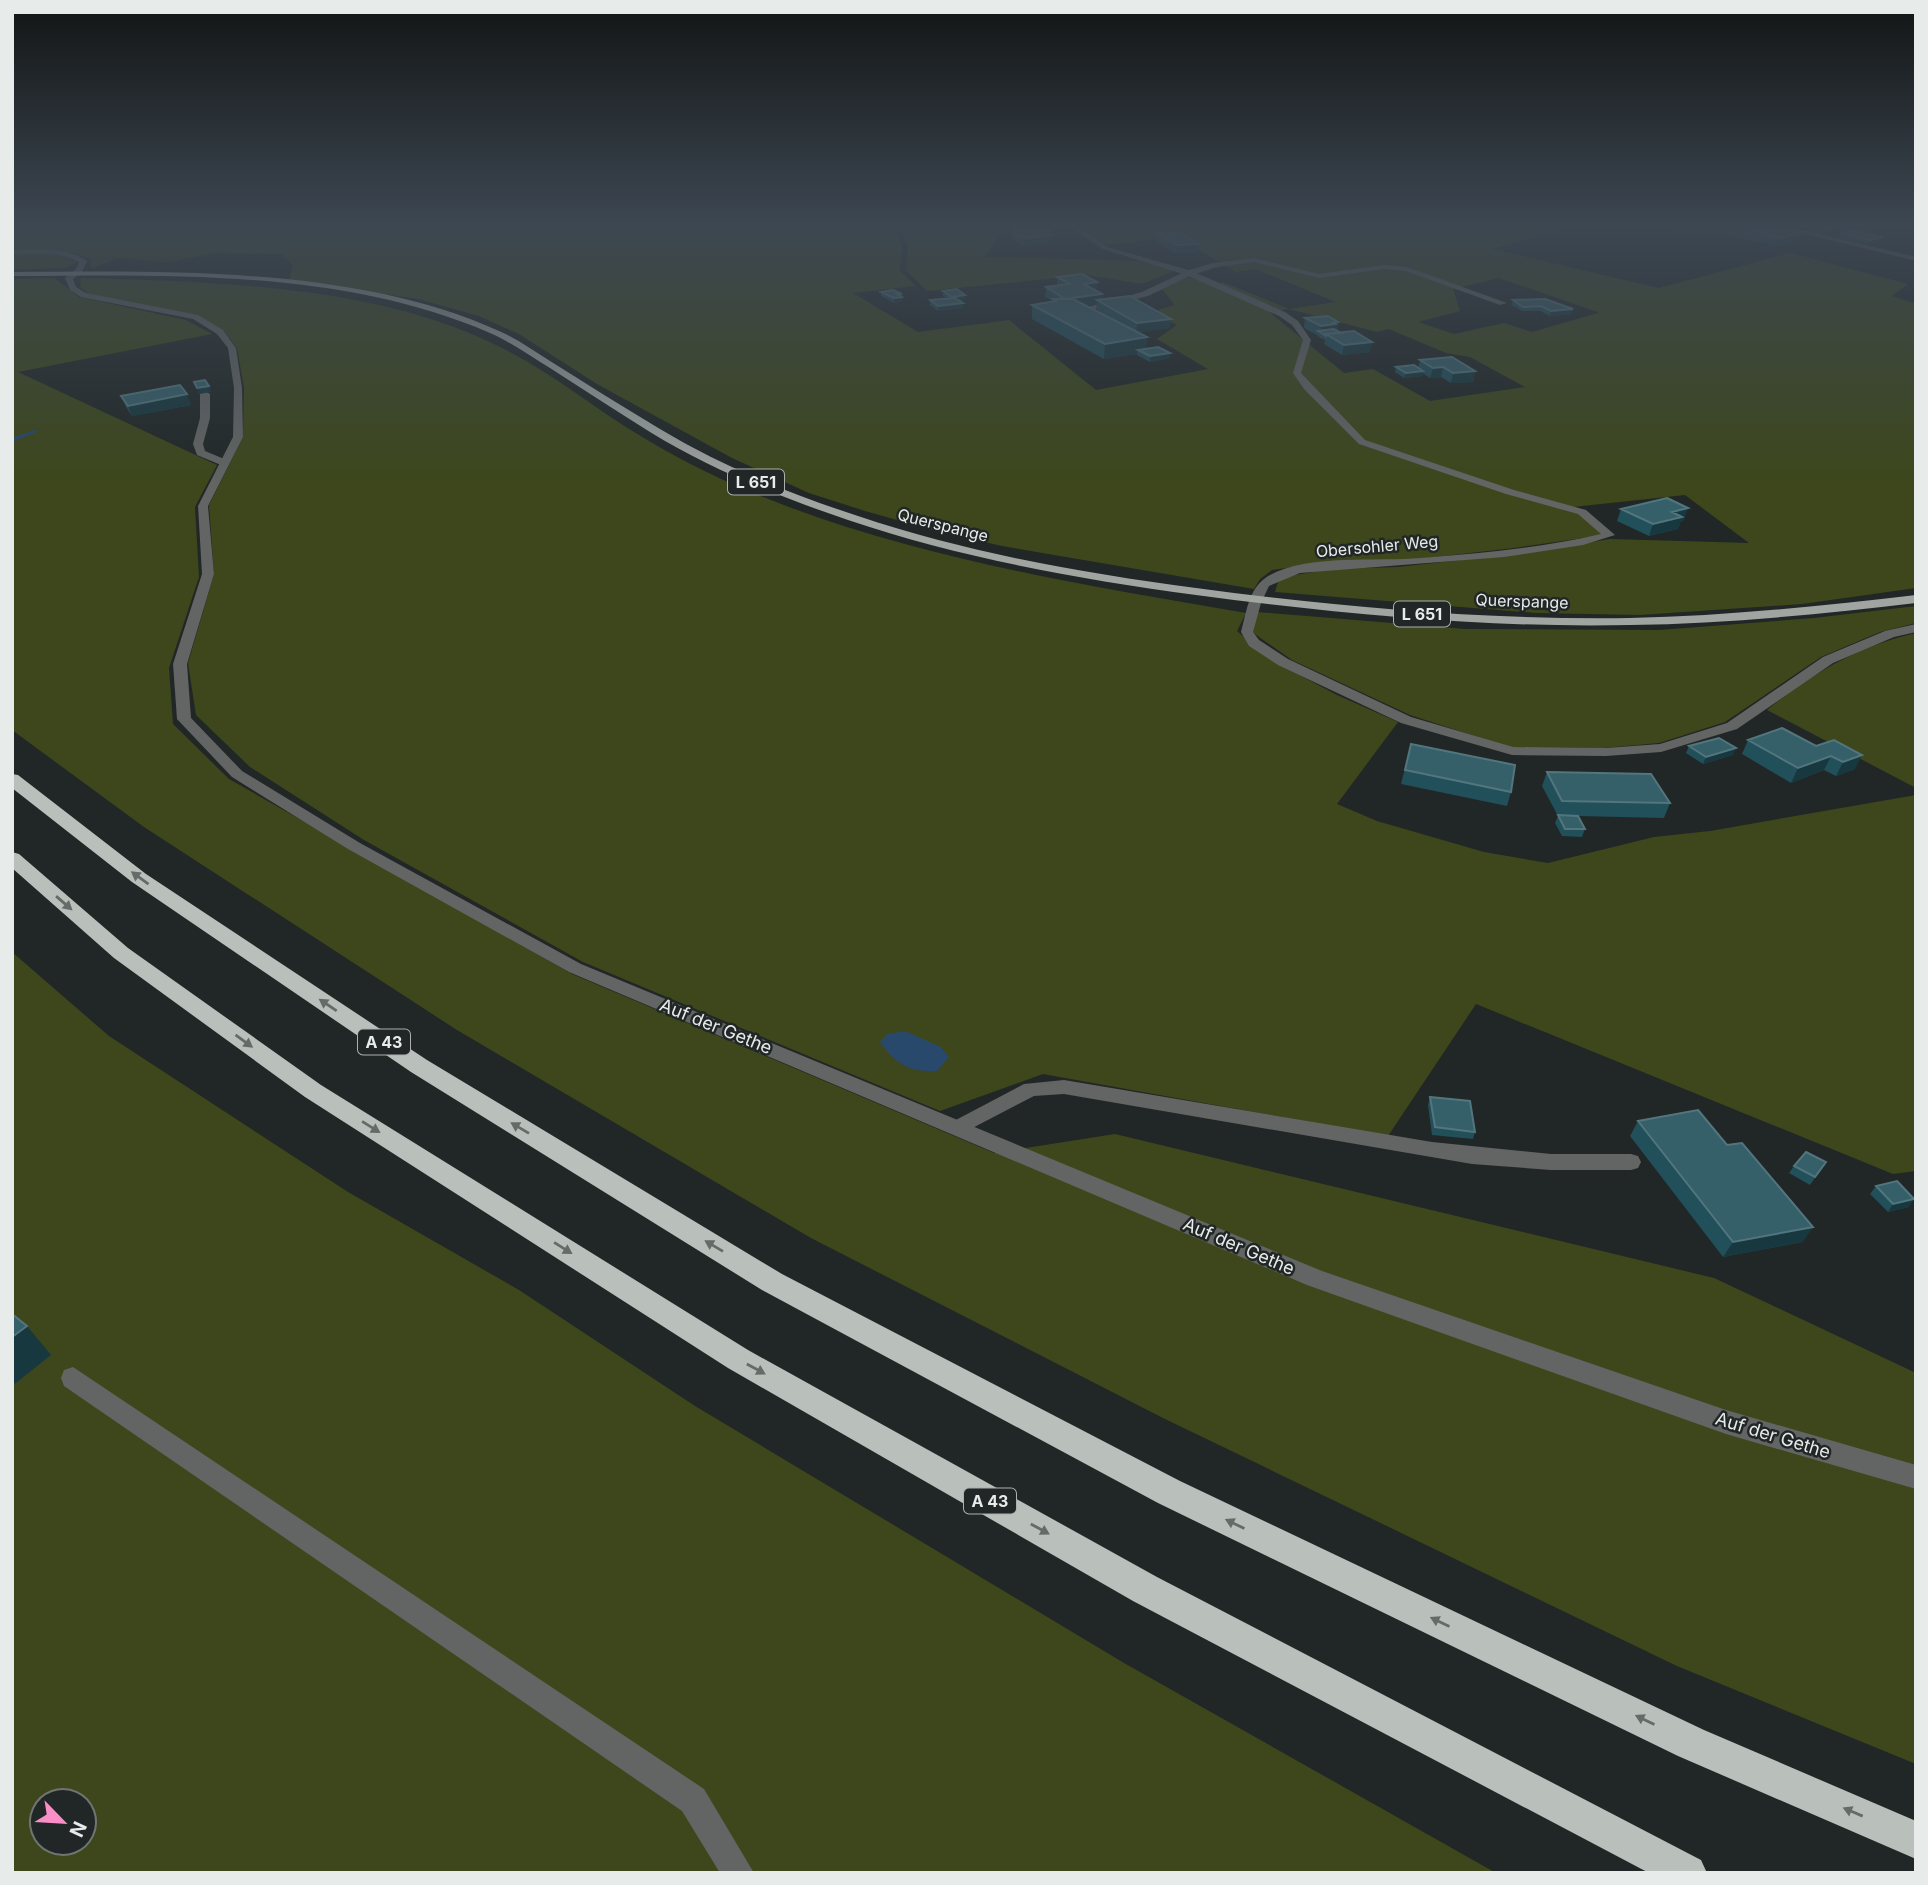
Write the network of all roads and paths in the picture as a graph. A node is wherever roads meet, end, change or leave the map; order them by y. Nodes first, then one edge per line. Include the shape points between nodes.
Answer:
1 (170, 312) edge
2 (439, 312) edge
3 (1085, 312) edge
4 (1272, 312) edge
5 (1103, 322) edge
6 (205, 394) edge
7 (225, 463) junction
8 (1916, 599) edge
9 (1258, 600) junction
10 (1916, 628) edge
11 (12, 779) edge
12 (12, 858) edge
13 (959, 1127) junction
14 (1630, 1162) dead end
15 (73, 1378) dead end
16 (1916, 1477) edge
17 (1916, 1840) edge
18 (738, 1873) edge
19 (1688, 1873) edge

1 - 7 street, Auf der Gethe via 195,317 220,332 232,348 238,438
2 - 9 main road, Querspange / L 651 via 505,337 666,437 769,488 851,518 906,536 1026,563
3 - 5 street
4 - 9 street, Obersohler Weg via 1295,323 1307,340 1297,373 1362,442 1582,512 1609,535 1553,547 1283,574 1267,581
6 - 7 street via 198,444 201,453
7 - 13 street, Auf der Gethe via 203,506 208,574 180,664 184,719 237,774 354,846 575,968
8 - 9 main road, Querspange / L 651 via 1808,612 1647,621 1440,615
9 - 10 street, Obersohler Weg via 1247,632 1264,651 1406,720 1512,751 1661,748 1732,726 1828,660
17 -> 11 highway, A 43 via 1692,1743 1169,1492 772,1282 419,1066 139,878
12 -> 19 highway, A 43 via 121,953 313,1090 738,1359 1146,1589
13 - 14 street via 1031,1089 1064,1087 1513,1160
13 - 16 street, Auf der Gethe via 1315,1278 1726,1422
15 - 18 street via 692,1800

